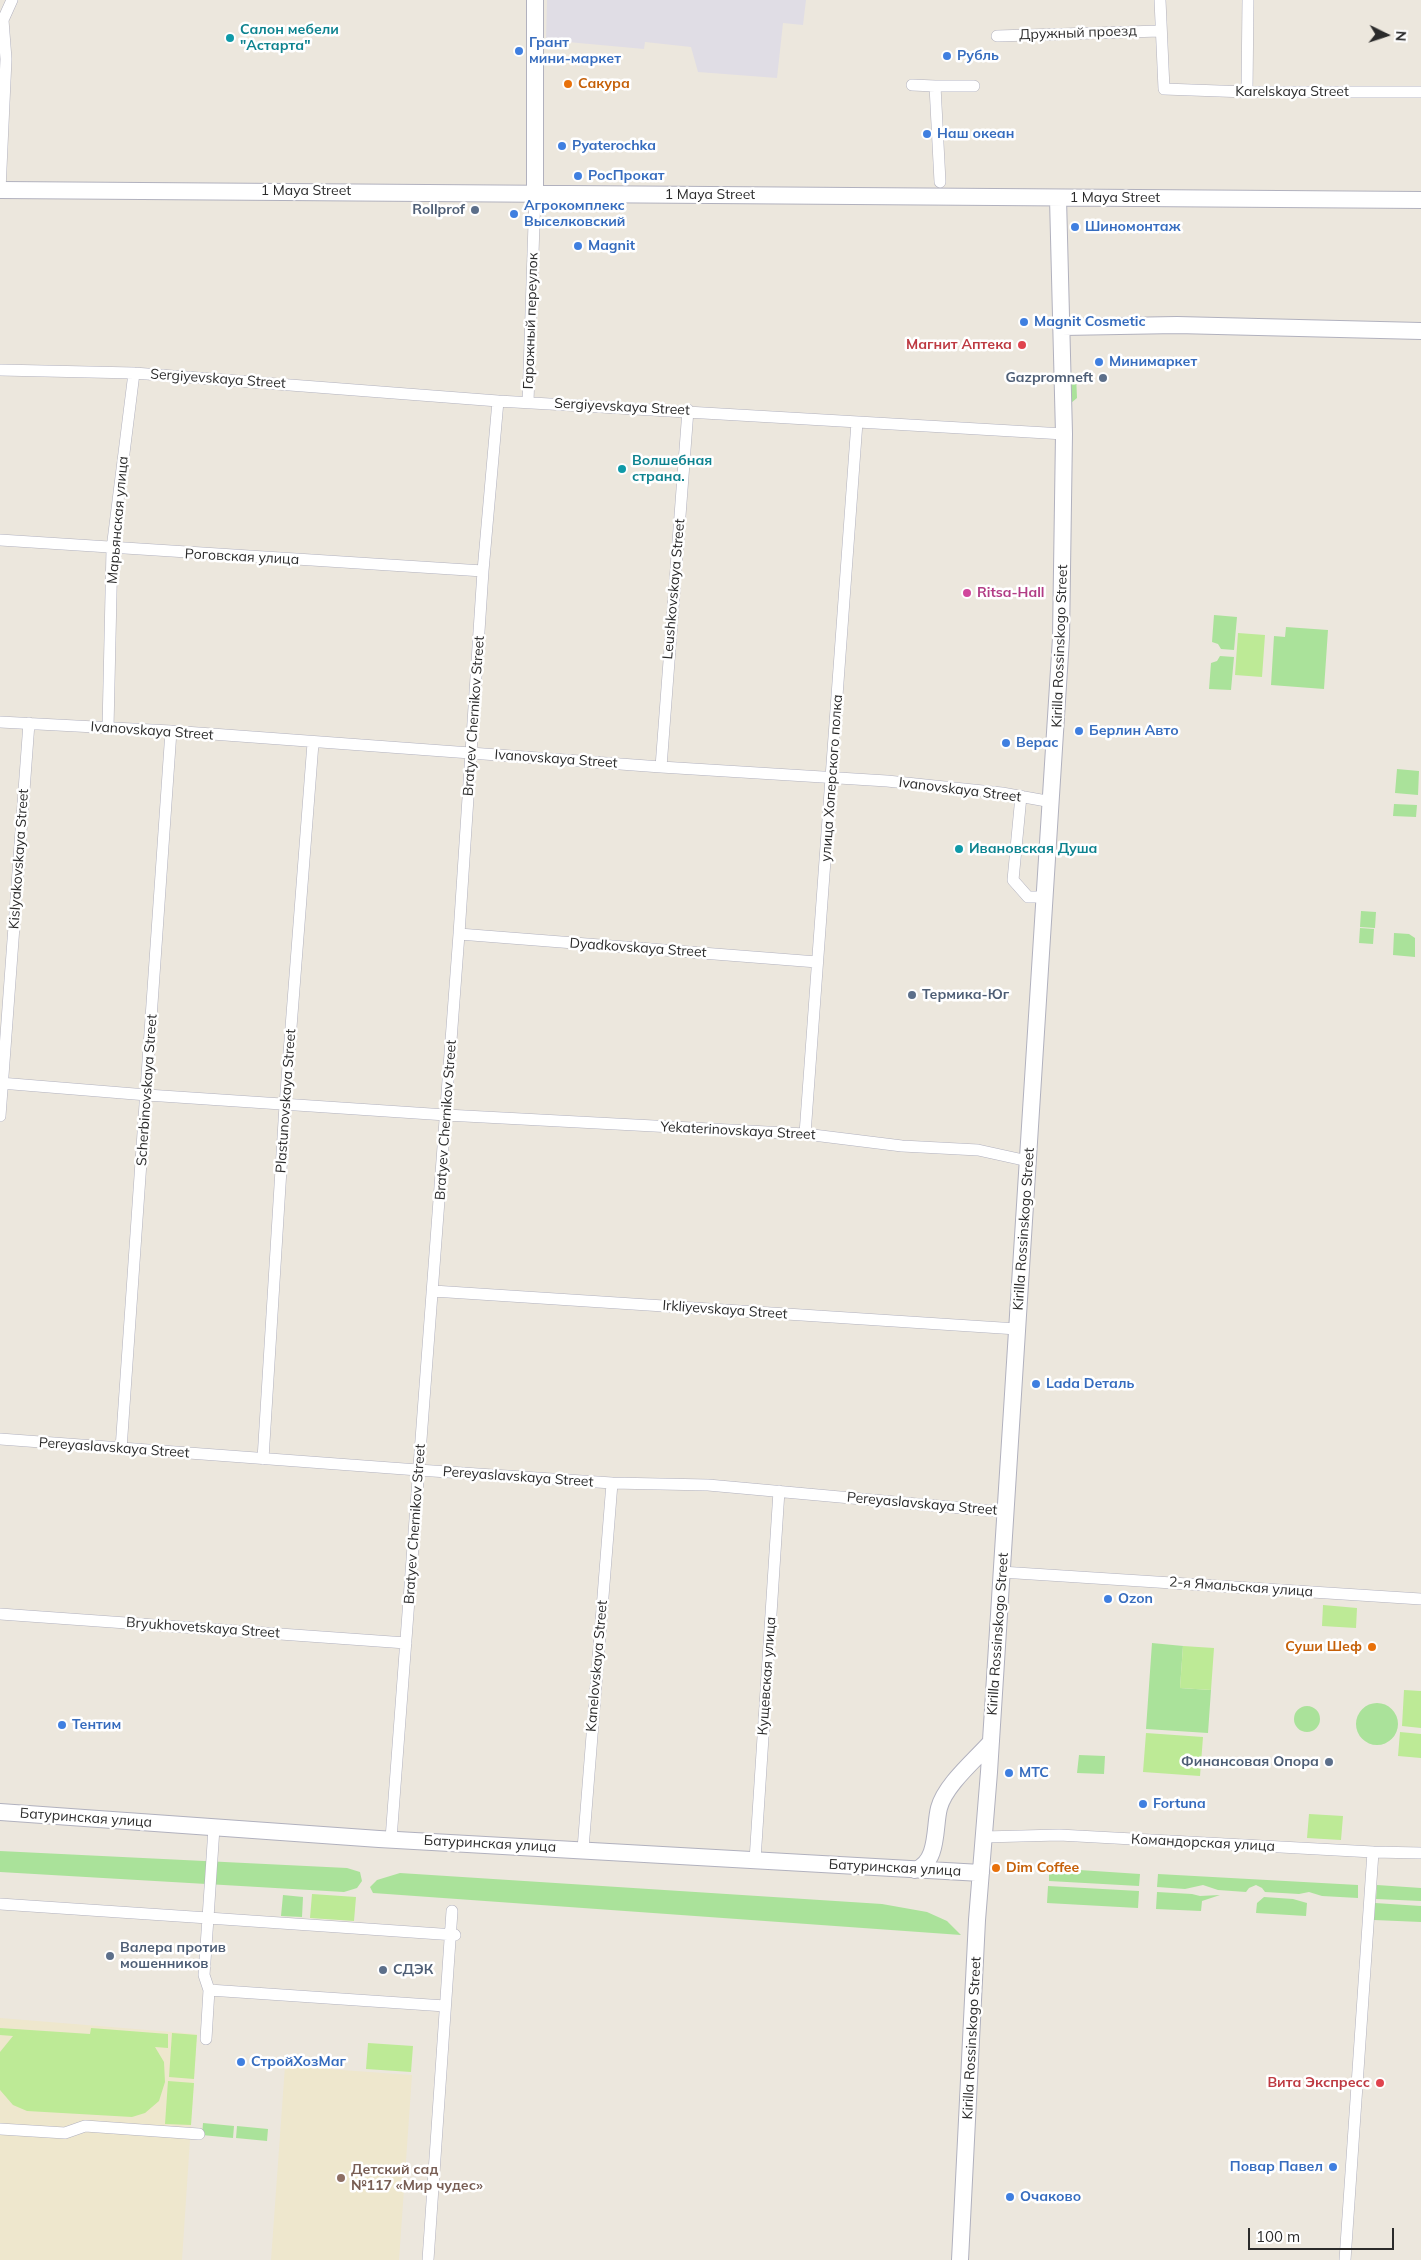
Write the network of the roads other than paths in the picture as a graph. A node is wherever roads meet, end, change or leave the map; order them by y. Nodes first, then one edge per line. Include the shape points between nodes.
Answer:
1 (12, 0) edge
2 (535, 0) edge
3 (1160, 0) edge
4 (1248, 0) edge
5 (1, 21) edge
6 (1160, 31) junction
7 (997, 36) dead end
8 (912, 85) dead end
9 (935, 86) junction
10 (974, 86) dead end
11 (1247, 92) junction
12 (1421, 92) edge
13 (940, 182) dead end
14 (0, 190) edge
15 (538, 194) junction
16 (1058, 198) junction
17 (1421, 200) edge
18 (1062, 327) junction
19 (1421, 331) edge
20 (0, 370) edge
21 (134, 373) junction
22 (498, 401) junction
23 (528, 402) junction
24 (688, 410) junction
25 (858, 422) junction
26 (1064, 434) junction
27 (0, 540) edge
28 (112, 549) junction
29 (483, 571) junction
30 (0, 722) edge
31 (29, 723) junction
32 (108, 728) junction
33 (171, 731) junction
34 (313, 743) junction
35 (472, 753) junction
36 (661, 767) junction
37 (832, 779) junction
38 (1021, 796) junction
39 (1052, 802) junction
40 (1045, 897) junction
41 (459, 934) junction
42 (817, 962) junction
43 (1, 1083) edge
44 (146, 1096) junction
45 (285, 1105) junction
46 (446, 1115) junction
47 (0, 1116) edge
48 (805, 1134) junction
49 (1028, 1161) junction
50 (433, 1291) junction
51 (1017, 1329) junction
52 (0, 1439) edge
53 (121, 1449) junction
54 (263, 1460) junction
55 (418, 1470) junction
56 (612, 1483) junction
57 (779, 1491) junction
58 (1005, 1512) junction
59 (1002, 1572) junction
60 (1421, 1599) edge
61 (0, 1614) edge
62 (406, 1643) junction
63 (991, 1742) junction
64 (0, 1812) edge
65 (214, 1828) junction
66 (984, 1838) junction
67 (391, 1839) junction
68 (583, 1849) junction
69 (1373, 1852) junction
70 (1421, 1853) edge
71 (755, 1860) junction
72 (915, 1870) junction
73 (981, 1873) junction
74 (0, 1904) edge
75 (452, 1911) dead end
76 (208, 1918) junction
77 (453, 1935) junction
78 (210, 1990) junction
79 (445, 2006) junction
80 (206, 2039) dead end
81 (0, 2129) edge
82 (200, 2134) dead end
83 (428, 2260) edge
84 (960, 2260) edge
85 (1345, 2260) edge

1 - 5 street
2 - 15 main road, Гаражный переулок via 534,114
3 - 6 street
4 - 11 street
5 - 14 street via 6,59
6 - 7 street, Дружный проезд
6 - 11 street, Karelskaya Street via 1164,89
8 - 9 street
9 - 10 street
9 - 13 street
11 - 12 street, Karelskaya Street
14 - 15 main road, 1 Maya Street
15 - 16 main road, 1 Maya Street
15 - 23 street, Гаражный переулок
16 - 17 main road, 1 Maya Street
16 - 18 main road, Kirilla Rossinskogo Street
18 - 19 main road via 1177,325
18 - 26 main road, Kirilla Rossinskogo Street
20 - 21 street, Sergiyevskaya Street
21 - 22 street, Sergiyevskaya Street
21 - 28 street, Марьянская улица
22 - 23 street, Sergiyevskaya Street
22 - 29 street, Bratyev Chernikov Street
23 - 24 street, Sergiyevskaya Street
24 - 25 street, Sergiyevskaya Street
24 - 36 street, Leushkovskaya Street
25 - 26 street, Sergiyevskaya Street
25 - 37 street, улица Хоперского полка
26 - 39 main road, Kirilla Rossinskogo Street via 1063,602
27 - 28 street, Роговская улица
28 - 29 street, Роговская улица
28 - 32 street, Марьянская улица
29 - 35 street, Bratyev Chernikov Street
30 - 31 street, Ivanovskaya Street
31 - 32 street, Ivanovskaya Street
31 - 43 street, Kislyakovskaya Street
32 - 33 street, Ivanovskaya Street
33 - 34 street, Ivanovskaya Street
33 - 44 street, Scherbinovskaya Street
34 - 35 street, Ivanovskaya Street
34 - 45 street, Plastunovskaya Street
35 - 36 street, Ivanovskaya Street
35 - 41 street, Bratyev Chernikov Street
36 - 37 street, Ivanovskaya Street
37 - 38 street, Ivanovskaya Street
37 - 42 street, улица Хоперского полка
38 - 39 street, Ivanovskaya Street
38 - 40 street via 1014,880 1028,897
39 - 40 main road, Kirilla Rossinskogo Street
40 - 49 main road, Kirilla Rossinskogo Street
41 - 42 street, Dyadkovskaya Street
41 - 46 street, Bratyev Chernikov Street
42 - 48 street, улица Хоперского полка
43 - 44 street, Yekaterinovskaya Street
43 - 47 street, Kislyakovskaya Street
44 - 45 street, Yekaterinovskaya Street
44 - 53 street, Scherbinovskaya Street
45 - 46 street, Yekaterinovskaya Street
45 - 54 street, Plastunovskaya Street
46 - 48 street, Yekaterinovskaya Street
46 - 50 street, Bratyev Chernikov Street
48 - 49 street, Yekaterinovskaya Street via 902,1146 978,1150
49 - 51 main road, Kirilla Rossinskogo Street
50 - 51 street, Irkliyevskaya Street
50 - 55 street, Bratyev Chernikov Street
51 - 58 main road, Kirilla Rossinskogo Street
52 - 53 street, Pereyaslavskaya Street
53 - 54 street, Pereyaslavskaya Street
54 - 55 street, Pereyaslavskaya Street
55 - 56 street, Pereyaslavskaya Street
55 - 62 street, Bratyev Chernikov Street
56 - 57 street, Pereyaslavskaya Street via 708,1485
56 - 68 street, Kanelovskaya Street
57 - 58 street, Pereyaslavskaya Street
57 - 71 street, Кущевская улица
58 - 59 main road, Kirilla Rossinskogo Street
59 - 60 street, 2-я Ямальская улица
59 - 63 main road, Kirilla Rossinskogo Street
61 - 62 street, Bryukhovetskaya Street
62 - 67 street, Bratyev Chernikov Street
63 - 66 main road, Kirilla Rossinskogo Street
63 - 72 main road via 942,1798 932,1850 928,1860
64 - 65 main road, Батуринская улица
65 - 67 main road, Батуринская улица
65 - 76 street
66 - 69 street, Командорская улица via 1067,1836
66 - 73 main road, Kirilla Rossinskogo Street
67 - 68 main road, Батуринская улица
68 - 71 main road, Батуринская улица
69 - 70 street, Командорская улица
69 - 85 street
71 - 72 main road, Батуринская улица
72 - 73 main road, Батуринская улица
73 - 84 main road, Kirilla Rossinskogo Street
74 - 76 street
75 - 77 street
76 - 77 street
76 - 78 street via 204,1975
77 - 79 street
78 - 79 street
78 - 80 street
79 - 83 street
81 - 82 street via 64,2133 84,2126

